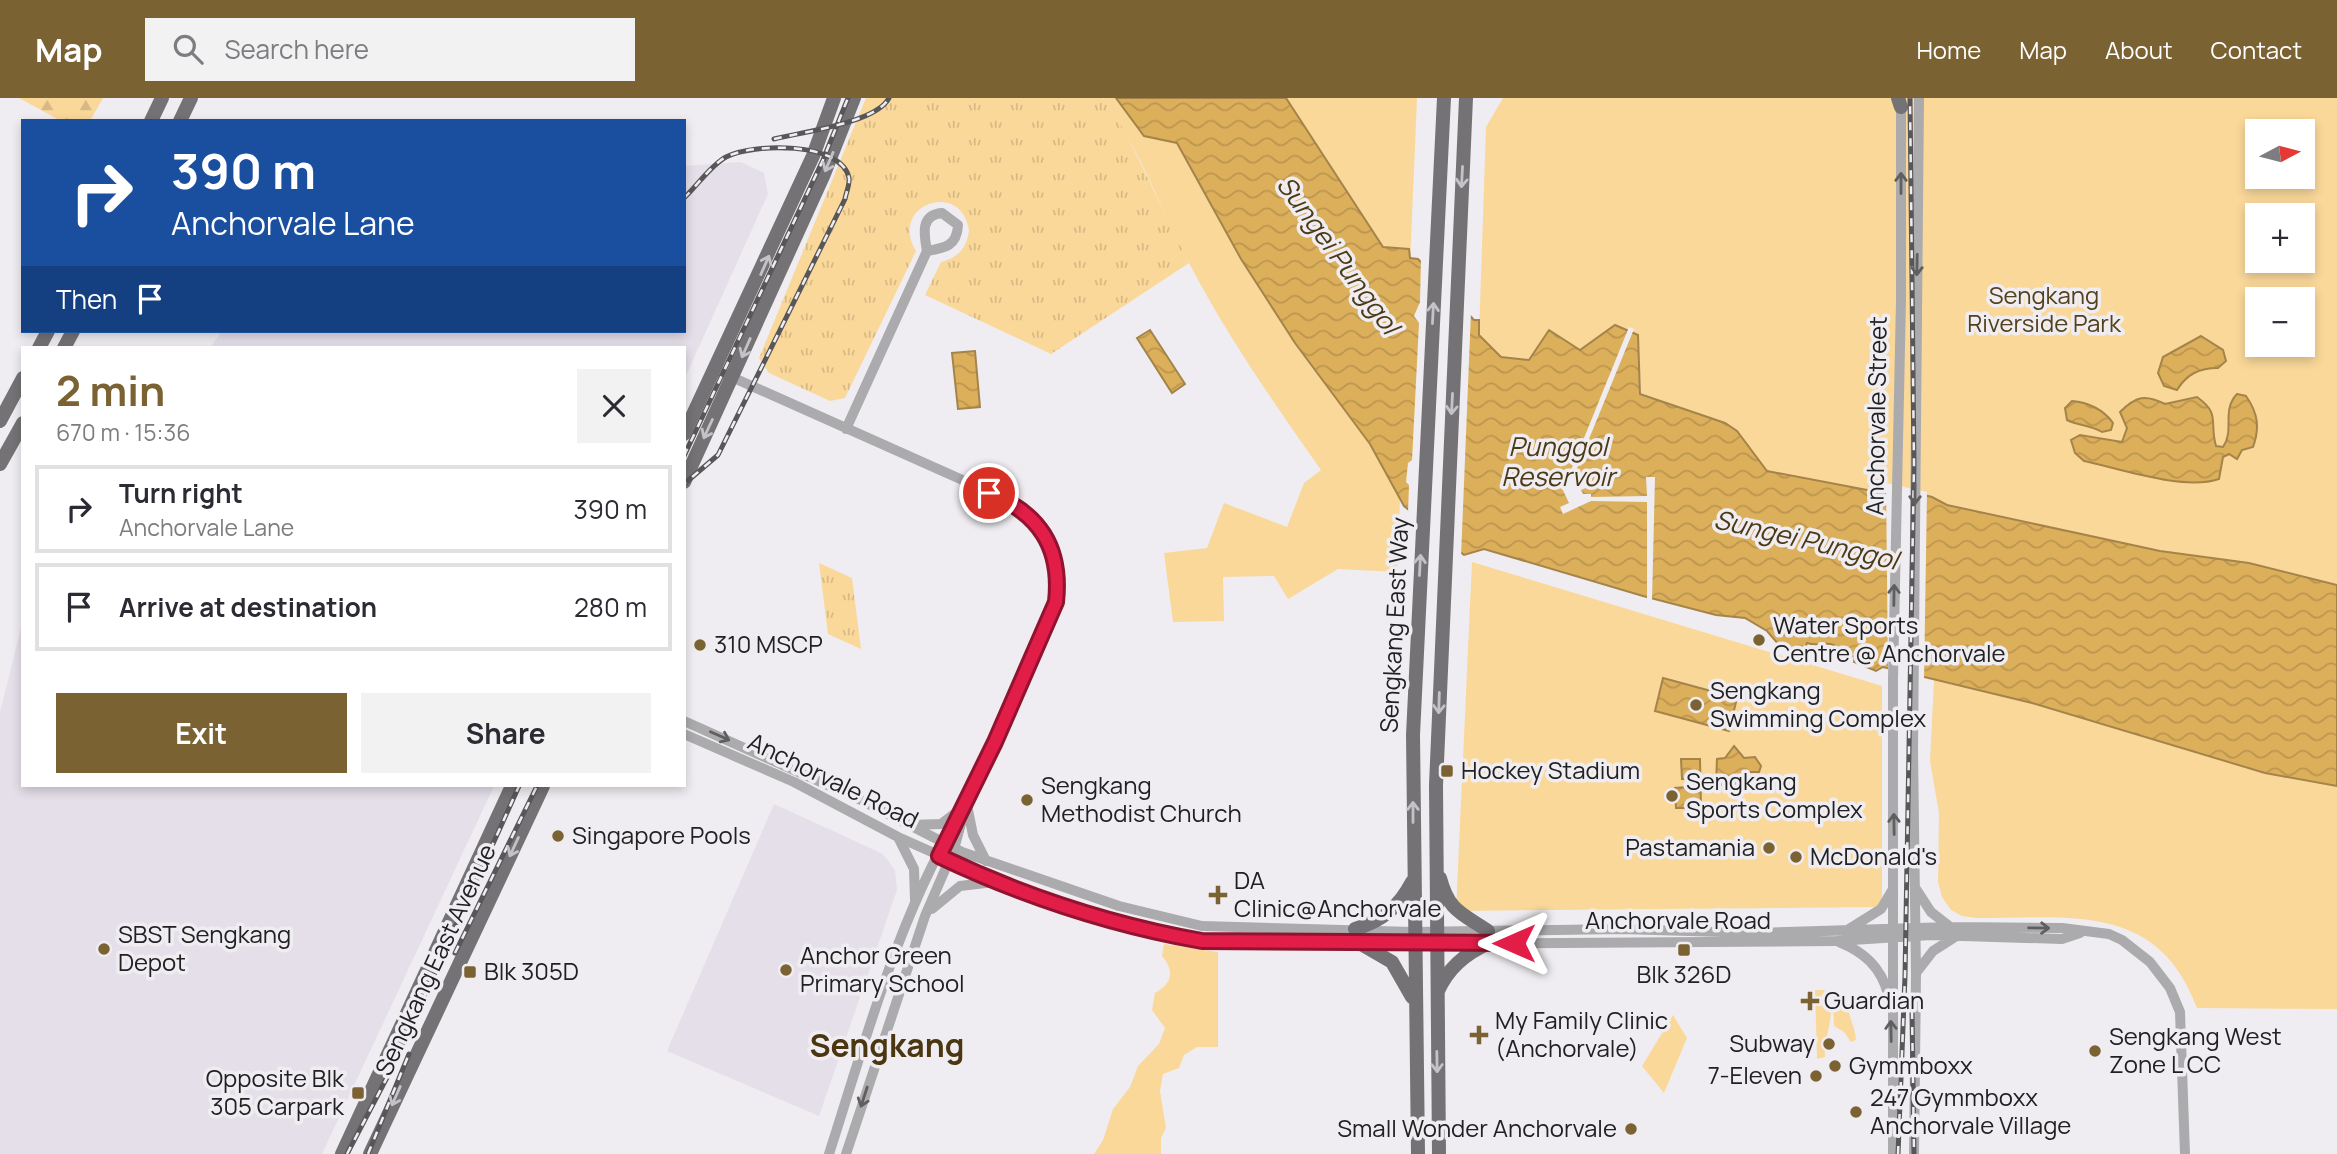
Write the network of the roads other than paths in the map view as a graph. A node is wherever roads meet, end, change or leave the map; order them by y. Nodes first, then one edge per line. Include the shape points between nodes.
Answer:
1 (162, 98) edge
2 (191, 98) edge
3 (834, 98) edge
4 (854, 98) edge
5 (1919, 98) edge
6 (1466, 101) edge
7 (1900, 101) edge
8 (1443, 103) edge
9 (152, 119) edge
10 (181, 119) edge
11 (927, 251) dead end
12 (716, 370) junction
13 (732, 377) junction
14 (21, 382) edge
15 (0, 421) edge
16 (21, 427) edge
17 (846, 429) junction
18 (686, 430) edge
19 (0, 464) edge
20 (686, 478) edge
21 (686, 722) edge
22 (686, 735) edge
23 (513, 787) edge
24 (543, 787) edge
25 (967, 803) junction
26 (910, 825) junction
27 (898, 837) junction
28 (949, 847) junction
29 (944, 858) junction
30 (986, 861) junction
31 (1436, 863) junction
32 (1413, 880) junction
33 (997, 881) junction
34 (1895, 884) junction
35 (1915, 886) junction
36 (913, 909) junction
37 (925, 916) junction
38 (1355, 929) junction
39 (1847, 930) junction
40 (1954, 931) junction
41 (1916, 932) junction
42 (1893, 933) junction
43 (1435, 937) junction
44 (1489, 937) junction
45 (1413, 938) junction
46 (1836, 941) junction
47 (1361, 944) junction
48 (1916, 974) junction
49 (1436, 994) junction
50 (1891, 1002) junction
51 (1415, 1005) junction
52 (342, 1154) edge
53 (370, 1154) edge
54 (830, 1154) edge
55 (846, 1154) edge
56 (1418, 1154) edge
57 (1439, 1154) edge
58 (1893, 1154) edge
59 (1914, 1154) edge
60 (2185, 1154) edge

1 - 9 main road
2 - 10 main road
12 -> 3 main road via 813,156
4 -> 13 main road
5 -> 35 street, Anchorvale Street
6 -> 31 main road, Sengkang East Way via 1441,634
34 -> 7 street, Anchorvale Street via 1892,747
32 -> 8 main road, Sengkang East Way via 1413,735
11 - 17 street
12 - 13 street
12 - 18 main road
13 - 17 street
13 -> 20 main road
14 - 15 main road
16 - 19 main road
17 - 25 street via 1014,503 1031,516 1054,556 1059,580 1056,602
21 -> 26 street, Anchorvale Road
22 - 27 street, Anchorvale Road via 794,782
23 - 52 main road, Sengkang East Avenue
24 -> 53 main road, Sengkang East Avenue
25 - 26 street via 948,821
25 - 28 street
25 - 30 street via 973,835
26 - 28 street, Anchorvale Road
27 - 29 street, Anchorvale Road
27 - 36 street via 914,869
28 - 29 street
28 - 30 street, Anchorvale Road
29 - 33 street, Anchorvale Road
29 - 36 street
29 - 37 street
30 - 38 street, Anchorvale Road via 1119,906 1202,926
31 - 43 main road, Sengkang East Way
31 - 44 main road via 1444,892 1456,912
32 - 38 main road via 1396,907 1374,923
32 - 45 main road, Sengkang East Way
33 - 37 street via 960,886
33 - 47 street, Anchorvale Road via 1109,919 1191,939
34 - 39 street via 1881,909
34 - 42 street, Anchorvale Street
35 - 40 street via 1931,912
35 - 41 street, Anchorvale Street
36 - 54 street
37 -> 55 street
38 - 45 street, Anchorvale Road
39 - 42 street, Anchorvale Road
39 - 44 street, Anchorvale Road via 1620,929
40 - 41 street, Anchorvale Road
40 - 48 street
40 - 60 street, Anchorvale Road via 2062,928 2109,934 2150,962 2177,1003 2183,1025
41 - 42 street, Anchorvale Road
41 - 48 street, Anchorvale Street
42 - 46 street, Anchorvale Road
42 - 50 street, Anchorvale Street
43 - 44 street, Anchorvale Road
43 - 45 street, Anchorvale Road
43 - 49 main road, Sengkang East Way
44 - 46 street, Anchorvale Road
44 - 49 main road via 1458,962
45 - 47 street, Anchorvale Road
45 - 51 main road, Sengkang East Way
46 - 50 street via 1868,959 1880,972
47 - 51 main road via 1392,962
48 - 59 street, Anchorvale Street
49 -> 57 main road, Sengkang East Way
58 -> 50 street, Anchorvale Street
51 - 56 main road, Sengkang East Way

